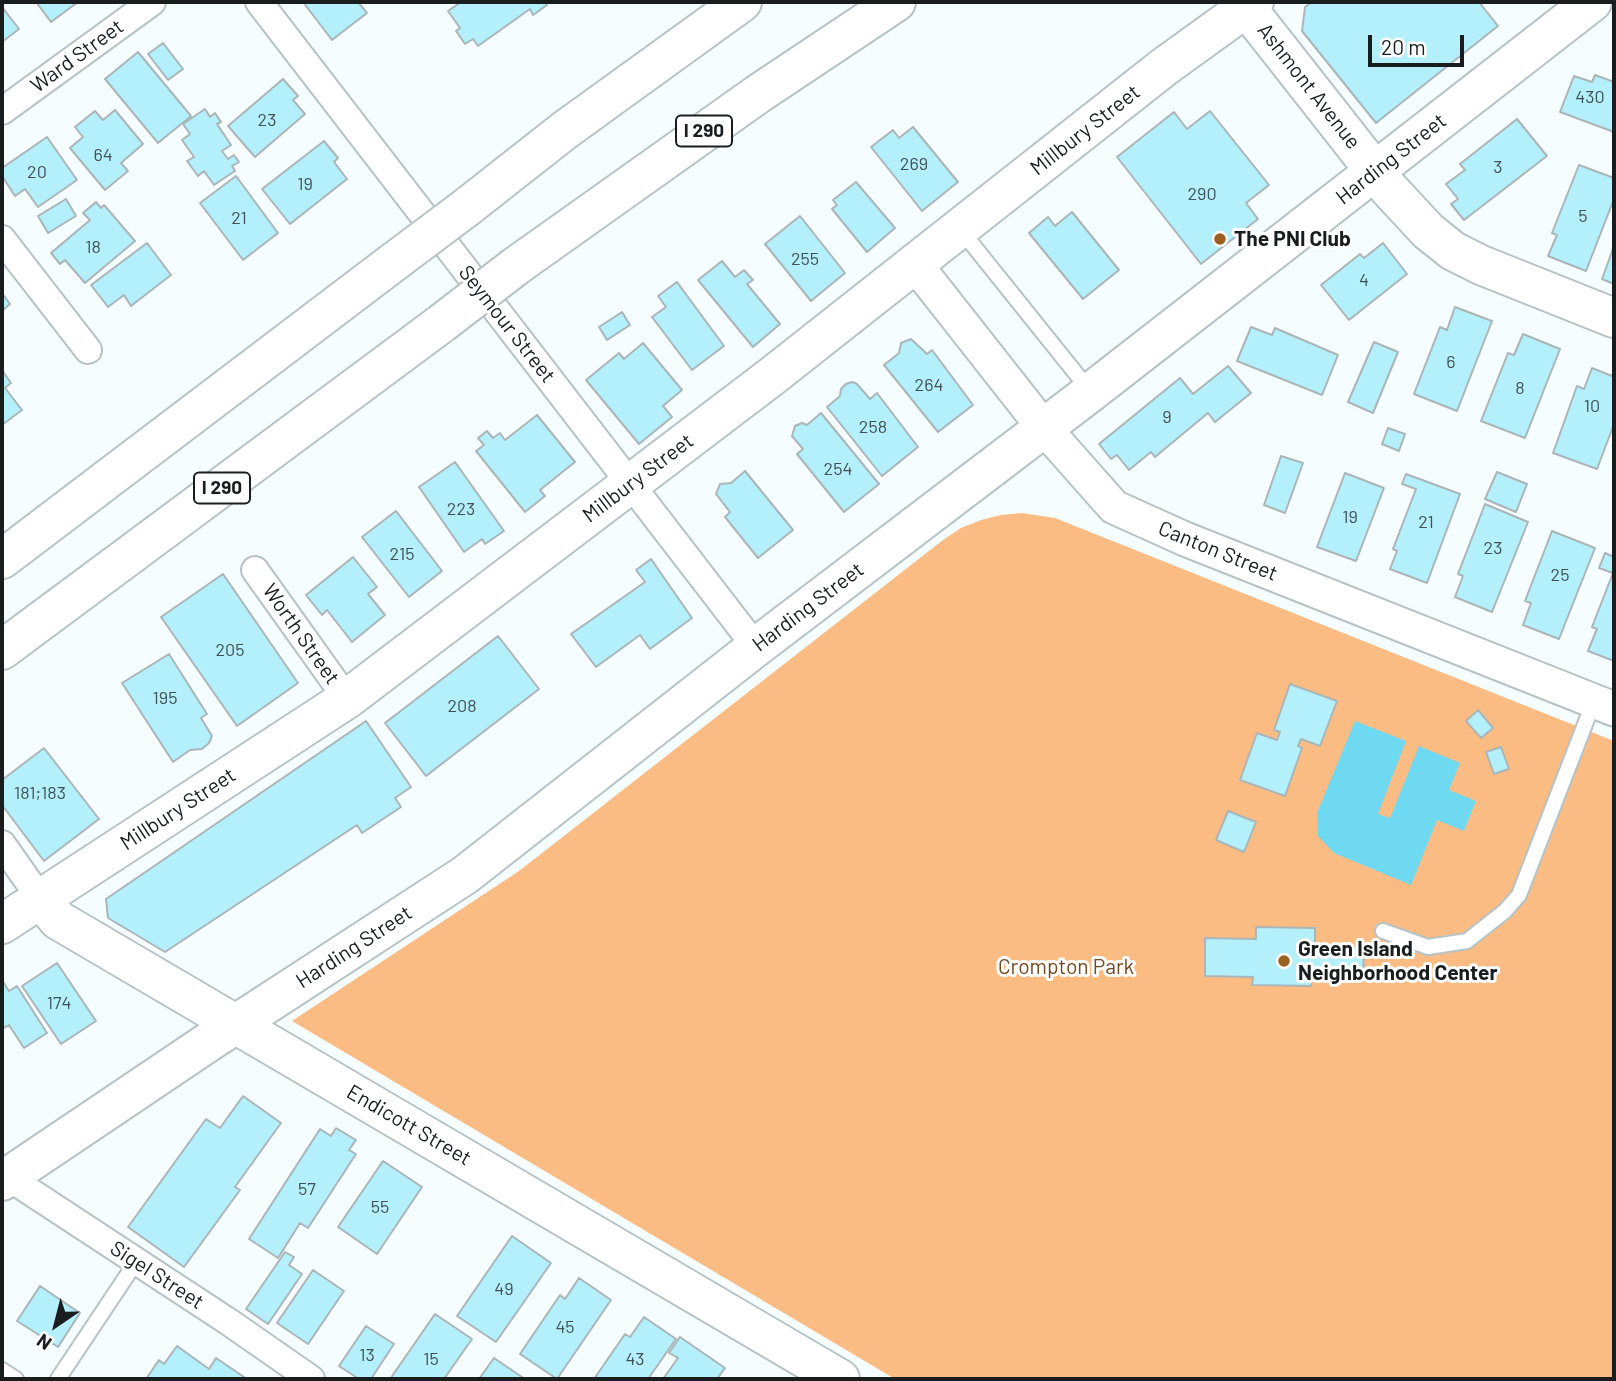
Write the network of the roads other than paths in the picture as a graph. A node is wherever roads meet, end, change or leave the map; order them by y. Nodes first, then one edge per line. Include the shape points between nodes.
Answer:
1 (152, 2) edge
2 (259, 2) edge
3 (742, 2) edge
4 (897, 2) edge
5 (1592, 2) edge
6 (1248, 4) edge
7 (2, 111) edge
8 (1376, 171) junction
9 (959, 228) junction
10 (2, 239) edge
11 (915, 264) junction
12 (1614, 318) edge
13 (88, 350) dead end
14 (1091, 392) junction
15 (1044, 428) junction
16 (630, 484) junction
17 (2, 559) edge
18 (256, 570) dead end
19 (756, 647) junction
20 (2, 650) edge
21 (347, 699) junction
22 (1604, 705) edge
23 (2, 844) edge
24 (40, 898) junction
25 (2, 924) edge
26 (1383, 932) dead end
27 (236, 1024) junction
28 (4, 1177) edge
29 (136, 1262) junction
30 (2, 1370) edge
31 (16, 1379) edge
32 (58, 1379) edge
33 (311, 1379) edge
34 (840, 1379) edge

1 - 7 street, Ward Street
2 - 16 street, Seymour Street
3 - 17 main road, bridge via 565,130
4 - 20 main road, I 290, bridge via 516,266
5 - 8 main road, Harding Street
6 - 8 main road, Ashmont Avenue
6 - 9 main road, Millbury Street
8 - 12 main road, Ashmont Avenue via 1428,231 1453,251
8 - 14 main road, Harding Street
9 - 11 main road, Millbury Street
9 - 14 lane
10 - 13 street
11 - 15 street, Canton Street
11 - 16 main road, Millbury Street
14 - 15 main road, Harding Street
15 - 19 main road, Harding Street
15 - 22 street, Canton Street via 1114,507
16 - 19 street, Seymour Street
16 - 21 main road, Millbury Street
18 - 21 street, Worth Street
19 - 27 main road, Harding Street via 465,875
21 - 24 main road, Millbury Street
22 - 26 lane via 1518,895 1505,911 1467,941 1428,947
23 - 24 street, Endicott Street
24 - 25 main road, Millbury Street
24 - 27 main road, Endicott Street via 58,920
27 - 28 main road, Harding Street
27 - 34 main road, Endicott Street
28 - 29 street, Sigel Street
29 - 32 lane
29 - 33 street, Sigel Street
30 - 31 lane

